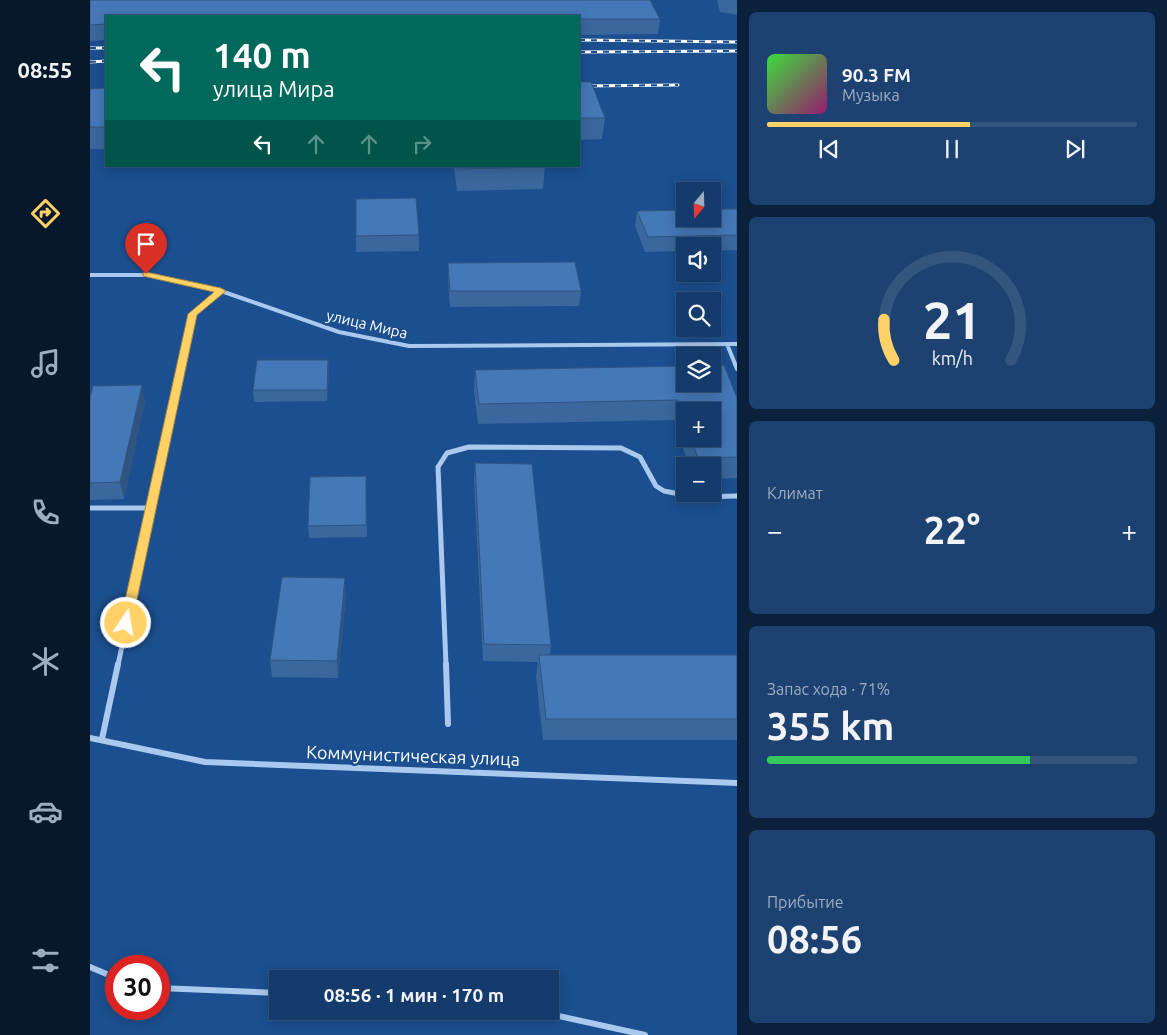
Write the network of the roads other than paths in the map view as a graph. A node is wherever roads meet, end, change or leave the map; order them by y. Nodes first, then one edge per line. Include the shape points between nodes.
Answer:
1 (90, 275) edge
2 (221, 291) junction
3 (727, 344) junction
4 (737, 344) edge
5 (737, 370) edge
6 (737, 496) edge
7 (90, 508) edge
8 (151, 508) junction
9 (448, 724) dead end
10 (90, 738) edge
11 (102, 738) junction
12 (737, 783) edge
13 (90, 966) edge
14 (105, 973) edge
15 (170, 988) edge
16 (269, 993) edge
17 (559, 1016) edge
18 (645, 1035) edge

1 - 2 street, улица Мира via 146,274
2 - 3 street, улица Мира via 339,332 409,346
2 - 8 street via 192,314
3 - 4 street, улица Мира
3 - 5 street
6 - 9 street via 669,494 655,485 644,460 635,452 621,448 468,447 447,453 438,467
7 - 8 street
8 - 11 street
10 - 11 street, Коммунистическая улица
11 - 12 street, Коммунистическая улица via 205,762
13 - 14 street
15 - 16 street
17 - 18 street

